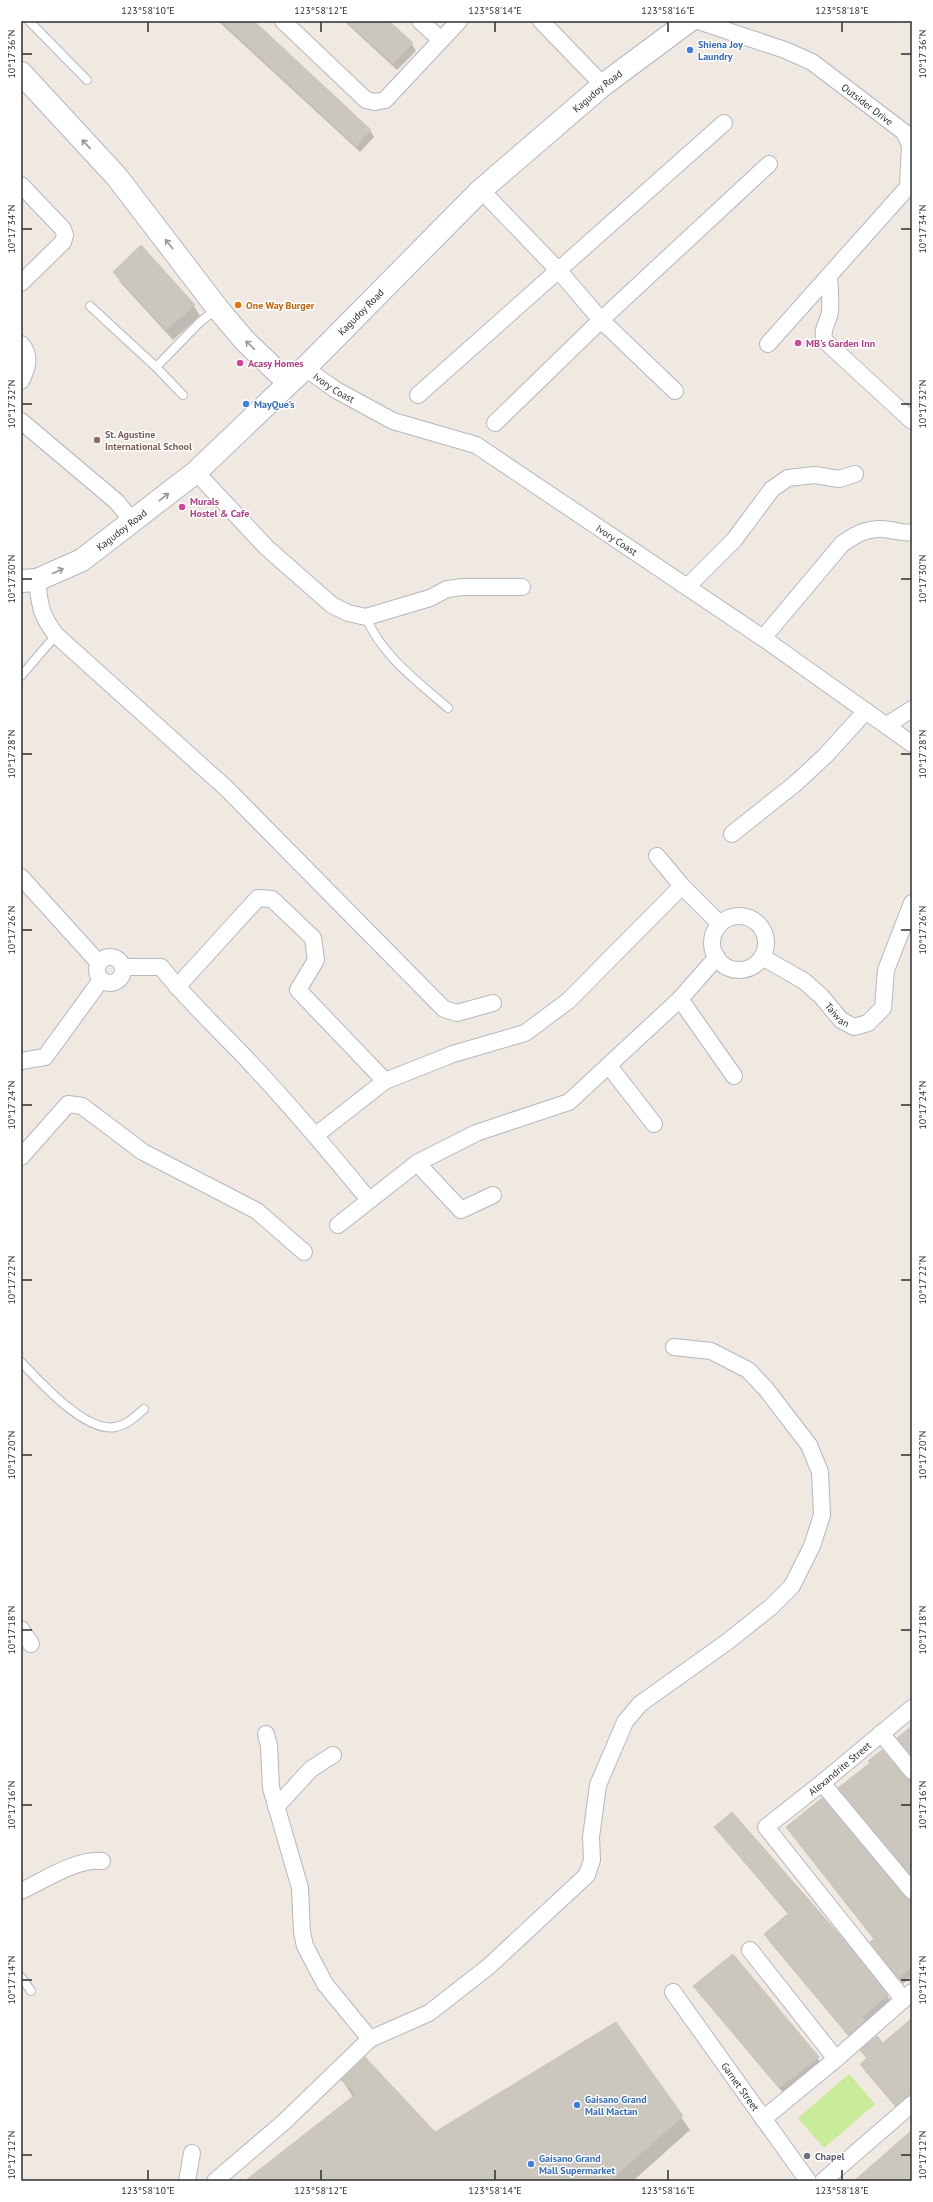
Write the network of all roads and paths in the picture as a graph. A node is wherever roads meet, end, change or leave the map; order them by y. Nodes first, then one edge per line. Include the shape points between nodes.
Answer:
1 (29, 21) edge
2 (282, 21) edge
3 (420, 21) edge
4 (459, 21) edge
5 (541, 21) edge
6 (689, 21) edge
7 (698, 21) edge
8 (441, 40) junction
9 (21, 73) edge
10 (87, 80) dead end
11 (603, 85) junction
12 (724, 123) dead end
13 (769, 164) dead end
14 (21, 185) edge
15 (481, 190) junction
16 (910, 190) edge
17 (559, 271) junction
18 (829, 277) junction
19 (21, 282) edge
20 (90, 306) dead end
21 (218, 309) junction
22 (601, 320) junction
23 (21, 344) edge
24 (768, 344) dead end
25 (156, 367) junction
26 (305, 368) junction
27 (21, 381) edge
28 (288, 382) junction
29 (675, 391) dead end
30 (183, 395) dead end
31 (418, 395) dead end
32 (21, 421) edge
33 (912, 421) edge
34 (495, 423) dead end
35 (196, 472) junction
36 (855, 474) dead end
37 (133, 522) junction
38 (912, 532) edge
39 (29, 580) edge
40 (522, 586) dead end
41 (687, 586) junction
42 (366, 617) junction
43 (56, 635) junction
44 (763, 638) junction
45 (21, 676) edge
46 (448, 708) dead end
47 (912, 709) edge
48 (866, 711) junction
49 (887, 726) junction
50 (912, 744) edge
51 (732, 834) dead end
52 (657, 856) dead end
53 (21, 877) edge
54 (682, 886) junction
55 (912, 903) edge
56 (720, 924) junction
57 (717, 957) junction
58 (762, 957) junction
59 (98, 962) junction
60 (124, 967) junction
61 (101, 980) junction
62 (177, 987) junction
63 (680, 999) junction
64 (493, 1003) dead end
65 (21, 1061) edge
66 (609, 1066) junction
67 (734, 1076) dead end
68 (385, 1081) junction
69 (654, 1124) dead end
70 (316, 1135) junction
71 (21, 1157) edge
72 (417, 1163) junction
73 (493, 1195) dead end
74 (369, 1200) junction
75 (338, 1225) dead end
76 (304, 1252) dead end
77 (674, 1348) dead end
78 (21, 1362) edge
79 (144, 1409) dead end
80 (21, 1630) edge
81 (31, 1644) dead end
82 (912, 1708) edge
83 (266, 1734) dead end
84 (881, 1734) junction
85 (333, 1755) dead end
86 (912, 1771) edge
87 (822, 1783) junction
88 (276, 1807) junction
89 (102, 1861) dead end
90 (21, 1891) edge
91 (912, 1891) edge
92 (750, 1950) dead end
93 (21, 1977) edge
94 (31, 1991) dead end
95 (673, 1992) dead end
96 (908, 1996) edge
97 (370, 2039) junction
98 (836, 2059) junction
99 (912, 2104) edge
100 (763, 2118) junction
101 (192, 2153) dead end
102 (187, 2181) edge
103 (215, 2181) edge
104 (808, 2181) edge
105 (823, 2181) edge

1 - 10 lane
2 - 8 street via 366,100 376,102 386,100
3 - 8 street
4 - 8 street
5 - 11 street
6 - 11 street, Kagudoy Road
7 - 16 street, Outsider Drive via 785,50 812,62 904,132 910,145
21 -> 9 street via 117,177
11 - 15 street, Kagudoy Road
12 - 17 street
13 - 22 street
14 - 19 street via 63,229 65,235 63,242
15 - 17 street
15 - 26 street, Kagudoy Road
16 - 18 street, Outsider Drive
17 - 22 street
17 - 31 street
18 - 24 street, Outsider Drive
18 - 33 street via 830,314 822,329 824,340
20 - 25 lane
21 - 25 lane via 201,321
28 -> 21 street via 245,341
22 - 29 street
22 - 34 street
23 - 27 street via 28,363
25 - 30 lane
26 - 28 street, Kagudoy Road
26 - 41 street, Ivory Coast via 336,390 393,421 476,445
28 - 35 street, Kagudoy Road
32 - 37 street via 117,502
37 -> 35 street, Kagudoy Road
35 - 42 street via 267,548 332,605 348,613
36 - 41 street via 839,479 815,475 788,478 772,490 734,540
39 -> 37 street, Kagudoy Road via 82,560
38 - 44 street via 873,529 856,534 842,544
39 - 43 street via 44,621
40 - 42 street via 447,589 430,598
41 - 44 street, Ivory Coast
42 - 46 lane via 372,633 404,670
43 - 45 lane
43 - 64 street via 226,788 446,1011 459,1012
44 - 48 street, Ivory Coast
47 - 49 street
48 - 49 street, Ivory Coast
48 - 51 street via 796,784
49 - 50 street, Ivory Coast
52 - 54 street
53 - 59 street
54 - 56 street
54 - 68 street via 568,1001 525,1033 453,1054
55 - 58 street, Taiwan via 886,970 883,1008 868,1023 854,1027 841,1020 821,996 804,981
56 - 57 street via 712,940
56 - 58 street via 736,916 752,919 759,925 766,941
57 - 58 street via 723,964 740,969 752,966
57 - 63 street
59 - 60 street via 105,957 113,956 120,960
59 - 61 street via 96,971
60 - 61 street via 121,978 111,984
60 - 62 street via 161,967
61 - 65 street via 45,1057
62 - 68 street via 258,898 272,899 313,938 316,960 298,990
62 - 70 street via 256,1068
63 - 66 street
63 - 67 street
66 - 69 street
66 - 72 street via 569,1102 476,1133
68 - 70 street
70 - 74 street
71 - 76 street via 68,1104 82,1106 143,1152 257,1211
72 - 73 street via 461,1210
72 - 74 street
74 - 75 street
77 - 97 street via 711,1351 748,1370 809,1445 820,1472 822,1515 812,1546 792,1586 771,1607 721,1647 640,1704 625,1722 598,1785 591,1838 592,1860 587,1875 488,1967 429,2013
78 - 79 lane via 54,1396 82,1417 103,1427 115,1427 131,1421
80 - 81 street
82 - 84 street, Alexandrite Street
83 - 88 street via 271,1788
84 - 86 street
84 - 87 street, Alexandrite Street
85 - 88 street via 311,1769
87 - 91 street
87 - 96 street, Alexandrite Street via 766,1827
88 - 97 street via 300,1888 305,1946 325,1984
89 - 90 street via 91,1860 81,1863
92 - 98 street
93 - 94 lane
95 - 100 street, Garnet Street
96 - 98 street
97 - 103 street via 284,2122
98 - 100 street
99 - 105 street
100 - 104 street, Garnet Street
101 - 102 street

